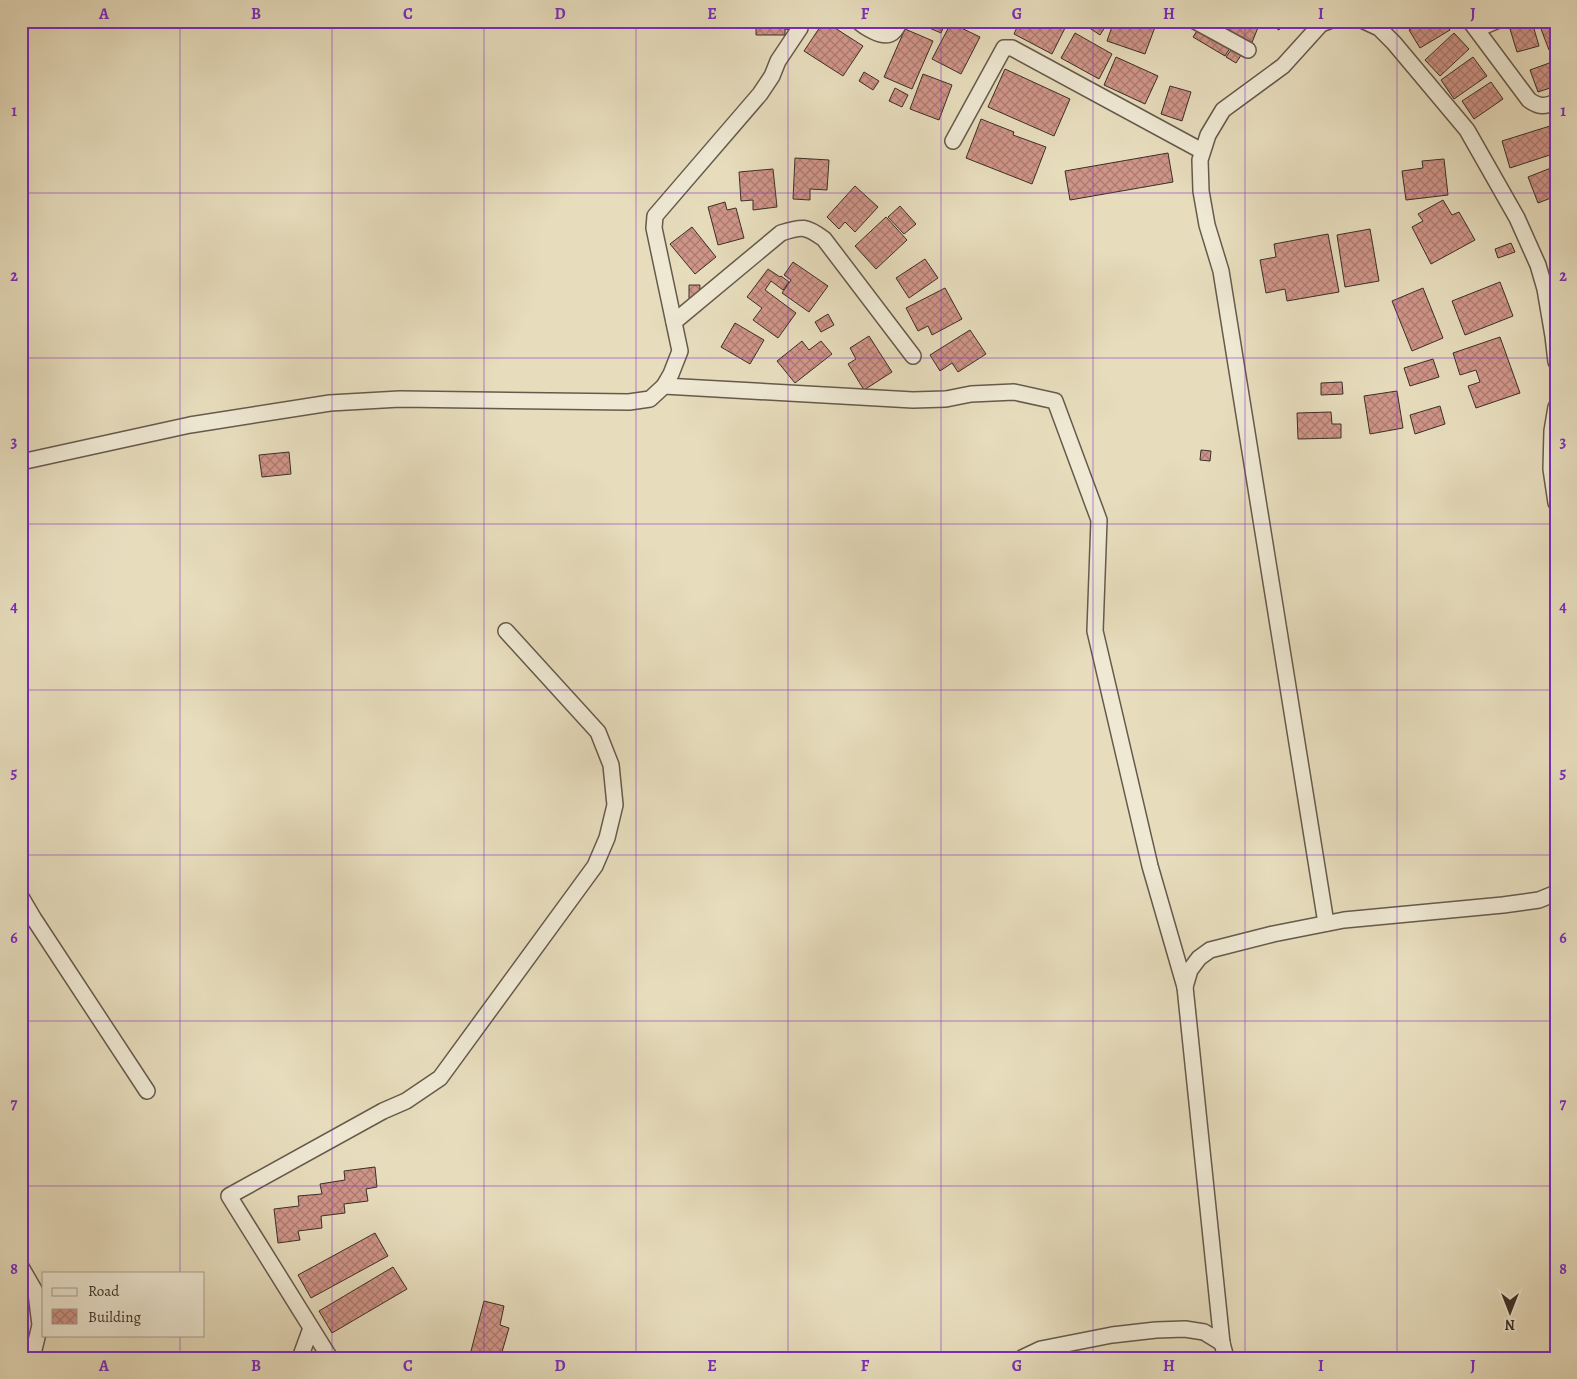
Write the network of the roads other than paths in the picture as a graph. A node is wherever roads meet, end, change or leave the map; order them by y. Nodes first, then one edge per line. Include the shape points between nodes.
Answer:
1 (800, 21) edge
2 (858, 21) edge
3 (900, 21) edge
4 (1329, 21) edge
5 (1364, 21) edge
6 (1496, 21) edge
7 (1196, 22) edge
8 (1473, 25) edge
9 (1248, 50) dead end
10 (1556, 102) edge
11 (953, 141) dead end
12 (1202, 151) junction
13 (674, 322) junction
14 (913, 356) dead end
15 (1556, 362) edge
16 (664, 386) junction
17 (1556, 408) edge
18 (21, 462) edge
19 (1556, 503) edge
20 (506, 631) dead end
21 (1556, 892) edge
22 (21, 898) edge
23 (1326, 923) junction
24 (1184, 986) junction
25 (147, 1091) dead end
26 (21, 1267) edge
27 (311, 1328) junction
28 (1222, 1343) junction
29 (32, 1358) edge
30 (300, 1358) edge
31 (330, 1358) edge
32 (1022, 1358) edge
33 (1226, 1358) edge

1 - 13 street via 800,28 760,94 655,216 654,228
2 - 3 street via 881,34 890,34
4 - 12 street via 1321,24 1283,66 1222,110
5 - 15 street via 1379,28 1394,43 1467,130 1517,218 1545,289
6 - 8 street
7 - 9 street
8 - 10 street via 1529,100 1538,106
11 - 12 street via 1004,48 1012,48
12 - 23 street via 1203,210 1221,271
13 - 14 street via 782,232 798,227 810,229 824,239
13 - 16 street via 680,351
16 - 18 street via 650,398 629,402 400,398 330,404 190,425
16 - 24 street via 913,400 1014,392 1055,401 1099,520 1095,631 1150,866
17 - 19 street via 1551,469
20 - 27 street via 598,732 611,765 615,805 607,838 595,866 440,1078 406,1101 229,1196
21 - 23 street via 1539,900 1503,905
22 - 25 street
23 - 24 street via 1210,950 1190,970
24 - 28 street
26 - 29 street via 36,1293 40,1325
27 - 30 street
27 - 31 street
28 - 32 street via 1204,1332 1156,1330 1041,1349
28 - 33 street

